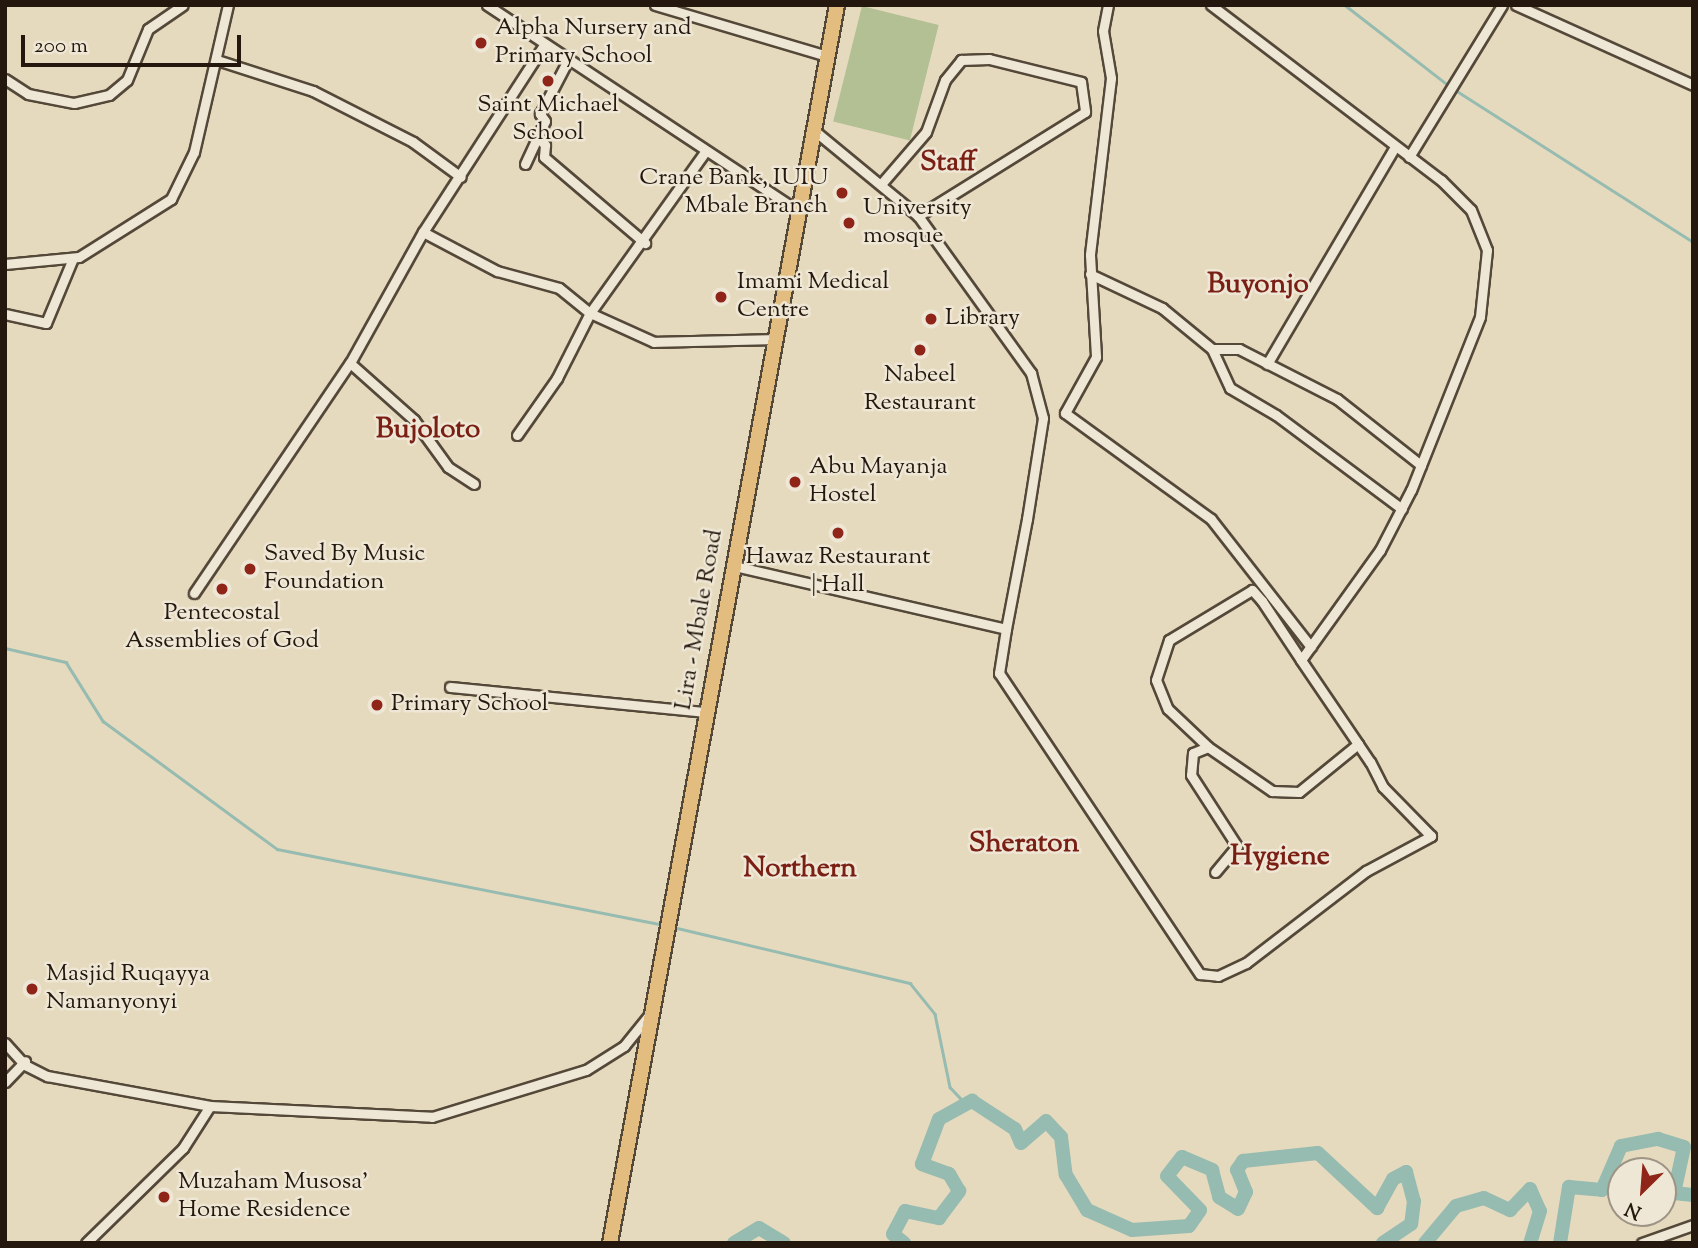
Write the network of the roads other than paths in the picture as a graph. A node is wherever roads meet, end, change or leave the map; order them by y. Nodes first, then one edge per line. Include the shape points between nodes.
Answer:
1 (183, 5) edge
2 (487, 5) edge
3 (655, 5) edge
4 (837, 5) edge
5 (1108, 5) edge
6 (1211, 5) edge
7 (1502, 5) edge
8 (1516, 5) edge
9 (223, 6) edge
10 (544, 45) junction
11 (827, 56) junction
12 (217, 60) junction
13 (568, 60) junction
14 (5, 79) edge
15 (1693, 85) edge
16 (816, 132) junction
17 (538, 137) junction
18 (1395, 147) junction
19 (704, 153) junction
20 (1409, 157) junction
21 (525, 164) dead end
22 (461, 177) junction
23 (883, 183) junction
24 (795, 209) junction
25 (918, 216) junction
26 (423, 232) junction
27 (645, 243) junction
28 (73, 258) junction
29 (5, 264) edge
30 (1090, 274) junction
31 (590, 313) junction
32 (5, 314) edge
33 (773, 339) junction
34 (1212, 349) junction
35 (350, 363) junction
36 (1267, 364) junction
37 (517, 435) dead end
38 (1421, 465) junction
39 (474, 484) dead end
40 (1402, 509) junction
41 (734, 566) junction
42 (194, 593) dead end
43 (1006, 629) junction
44 (1311, 647) junction
45 (1300, 660) junction
46 (450, 687) dead end
47 (707, 712) junction
48 (1359, 744) junction
49 (1208, 747) junction
50 (1215, 872) dead end
51 (659, 1003) junction
52 (5, 1043) edge
53 (25, 1061) junction
54 (5, 1082) edge
55 (210, 1106) junction
56 (1693, 1225) edge
57 (86, 1243) edge
58 (610, 1243) edge
59 (1642, 1243) edge

1 - 14 street via 148,29 127,80 108,95 75,103 28,94
2 - 10 street
3 - 11 street
4 - 11 main road, Lira - Mbale Road
5 - 30 street via 1104,31 1111,78
6 - 18 street
7 - 20 street
8 - 15 street
9 - 12 street
10 - 13 street
10 - 22 street
11 - 16 main road, Lira - Mbale Road
12 - 22 street via 313,91 413,142
12 - 28 street via 194,152 176,193
13 - 17 street via 540,114 545,121
13 - 19 street
16 - 23 street
16 - 24 main road, Lira - Mbale Road
17 - 21 street
17 - 27 street via 545,145 544,157
18 - 20 street
18 - 36 street
19 - 24 street
19 - 27 street
20 - 38 street via 1471,210 1488,260 1480,317
22 - 26 street
23 - 25 street
23 - 25 street via 926,132 945,80 961,60 989,59 1081,82 1084,112
24 - 33 main road, Lira - Mbale Road
25 - 43 street via 984,300 1031,373 1042,401 1038,460
26 - 31 street via 497,271 559,288
26 - 35 street
27 - 31 street
28 - 29 street
28 - 32 street via 46,323
30 - 34 street via 1162,308
30 - 44 street via 1096,358 1065,413 1211,519
31 - 33 street via 667,345
31 - 37 street via 557,378
33 - 41 main road, Lira - Mbale Road
34 - 36 street via 1239,349
34 - 40 street via 1230,388 1276,415
35 - 39 street via 414,420 448,467
35 - 42 street
36 - 38 street via 1337,399
38 - 40 street
40 - 44 street
41 - 43 street
41 - 47 main road, Lira - Mbale Road
43 - 48 street via 999,673 1200,974 1218,976 1246,963 1366,871 1431,835 1383,788
44 - 45 street
45 - 48 street
45 - 49 street via 1262,601 1246,589 1171,637 1156,668 1159,694
46 - 47 street
47 - 51 main road, Lira - Mbale Road
48 - 49 street via 1291,795 1272,791
49 - 50 street via 1193,753 1191,775 1237,846
51 - 55 street via 624,1046 586,1070 446,1115
51 - 58 main road, Lira - Mbale Road
52 - 53 street
53 - 54 street
53 - 55 street via 53,1078
55 - 57 street via 183,1148
56 - 59 street

